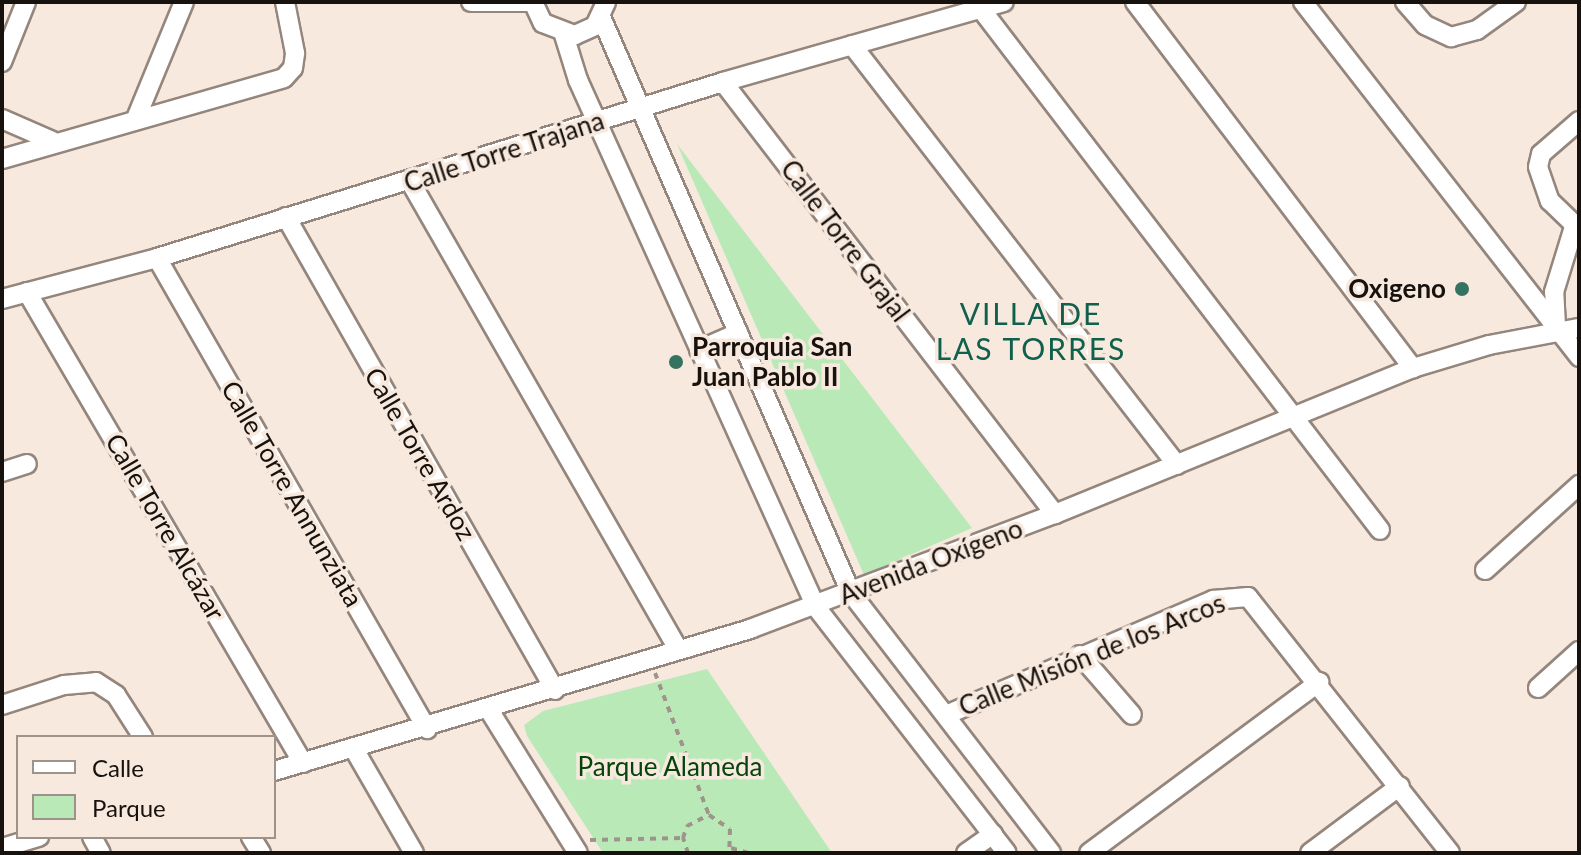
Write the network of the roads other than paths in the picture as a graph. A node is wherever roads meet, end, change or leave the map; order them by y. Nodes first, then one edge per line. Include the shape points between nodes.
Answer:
1 (26, 2) edge
2 (184, 2) edge
3 (285, 2) edge
4 (471, 2) edge
5 (530, 2) edge
6 (1004, 2) edge
7 (1135, 2) edge
8 (1303, 2) edge
9 (1405, 2) edge
10 (1516, 2) edge
11 (981, 9) junction
12 (604, 10) edge
13 (564, 35) junction
14 (852, 45) junction
15 (2, 62) edge
16 (723, 82) junction
17 (640, 108) junction
18 (137, 116) junction
19 (2, 119) edge
20 (1579, 121) edge
21 (599, 122) junction
22 (52, 141) junction
23 (2, 159) edge
24 (411, 183) junction
25 (286, 217) junction
26 (1577, 228) edge
27 (157, 258) junction
28 (27, 292) junction
29 (2, 299) edge
30 (1579, 328) edge
31 (1557, 329) junction
32 (738, 333) junction
33 (699, 350) junction
34 (1579, 357) edge
35 (1413, 368) junction
36 (1289, 417) junction
37 (27, 464) dead end
38 (1177, 465) junction
39 (2, 472) edge
40 (1579, 485) edge
41 (1055, 514) junction
42 (1380, 530) dead end
43 (1485, 570) dead end
44 (851, 593) junction
45 (816, 607) junction
46 (678, 649) junction
47 (1579, 651) edge
48 (1080, 655) junction
49 (1319, 682) junction
50 (1538, 688) dead end
51 (555, 690) junction
52 (2, 705) edge
53 (489, 710) junction
54 (946, 715) junction
55 (1132, 715) dead end
56 (427, 729) junction
57 (142, 735) edge
58 (354, 749) junction
59 (303, 763) junction
60 (276, 770) edge
61 (1400, 786) junction
62 (993, 834) junction
63 (32, 839) edge
64 (574, 847) edge
65 (2, 848) edge
66 (414, 853) edge
67 (966, 853) edge
68 (1007, 853) edge
69 (1051, 853) edge
70 (1089, 853) edge
71 (1310, 853) edge
72 (1450, 853) edge

1 - 15 street
2 - 18 street
3 - 18 street via 295,53 293,68 284,78
4 - 5 street
5 - 13 street via 543,23
6 - 11 street, Calle Torre Trajana
7 - 35 street
8 - 31 street
9 - 10 street via 1425,25 1451,37 1477,30
11 - 14 street, Calle Torre Trajana
11 - 36 street
12 - 13 street via 585,32
12 - 17 street
13 - 21 street
14 - 16 street, Calle Torre Trajana
14 - 38 street
16 - 17 street, Calle Torre Trajana
16 - 41 street, Calle Torre Grajal
17 - 21 street, Calle Torre Trajana
17 - 32 street
18 - 22 street
19 - 22 street
20 - 26 street via 1541,154 1538,167 1550,201
21 - 24 street, Calle Torre Trajana
21 - 33 street
22 - 23 street
24 - 25 street, Calle Torre Trajana
24 - 46 street
25 - 27 street, Calle Torre Trajana
25 - 51 street, Calle Torre Ardoz
26 - 31 street via 1554,292
27 - 28 street, Calle Torre Trajana
27 - 56 street, Calle Torre Annunziata
28 - 29 street, Calle Torre Trajana
28 - 59 street, Calle Torre Alcázar
30 - 31 street, Avenida Oxígeno
31 - 34 street
31 - 35 street, Avenida Oxígeno
32 - 33 street
32 - 44 street
33 - 45 street
35 - 36 street, Avenida Oxígeno
36 - 38 street, Avenida Oxígeno
36 - 42 street
37 - 39 street
38 - 41 street, Avenida Oxígeno
40 - 43 street
41 - 44 street, Avenida Oxígeno
44 - 45 street, Avenida Oxígeno
44 - 54 street
45 - 46 street, Avenida Oxígeno
45 - 62 street
46 - 51 street, Avenida Oxígeno
47 - 50 street
48 - 49 street, Calle Misión de los Arcos via 1213,600 1239,595 1268,617
48 - 54 street, Calle Misión de los Arcos
48 - 55 street
49 - 61 street, Calle Misión de los Arcos
49 - 70 street
51 - 53 street, Avenida Oxígeno
52 - 57 street via 64,685 96,682 116,695
53 - 56 street, Avenida Oxígeno
53 - 64 street
54 - 69 street
56 - 58 street, Avenida Oxígeno
58 - 59 street, Avenida Oxígeno
58 - 66 street
59 - 60 street, Avenida Oxígeno
61 - 71 street
61 - 72 street, Calle Misión de los Arcos
62 - 67 street
62 - 68 street
63 - 65 street

